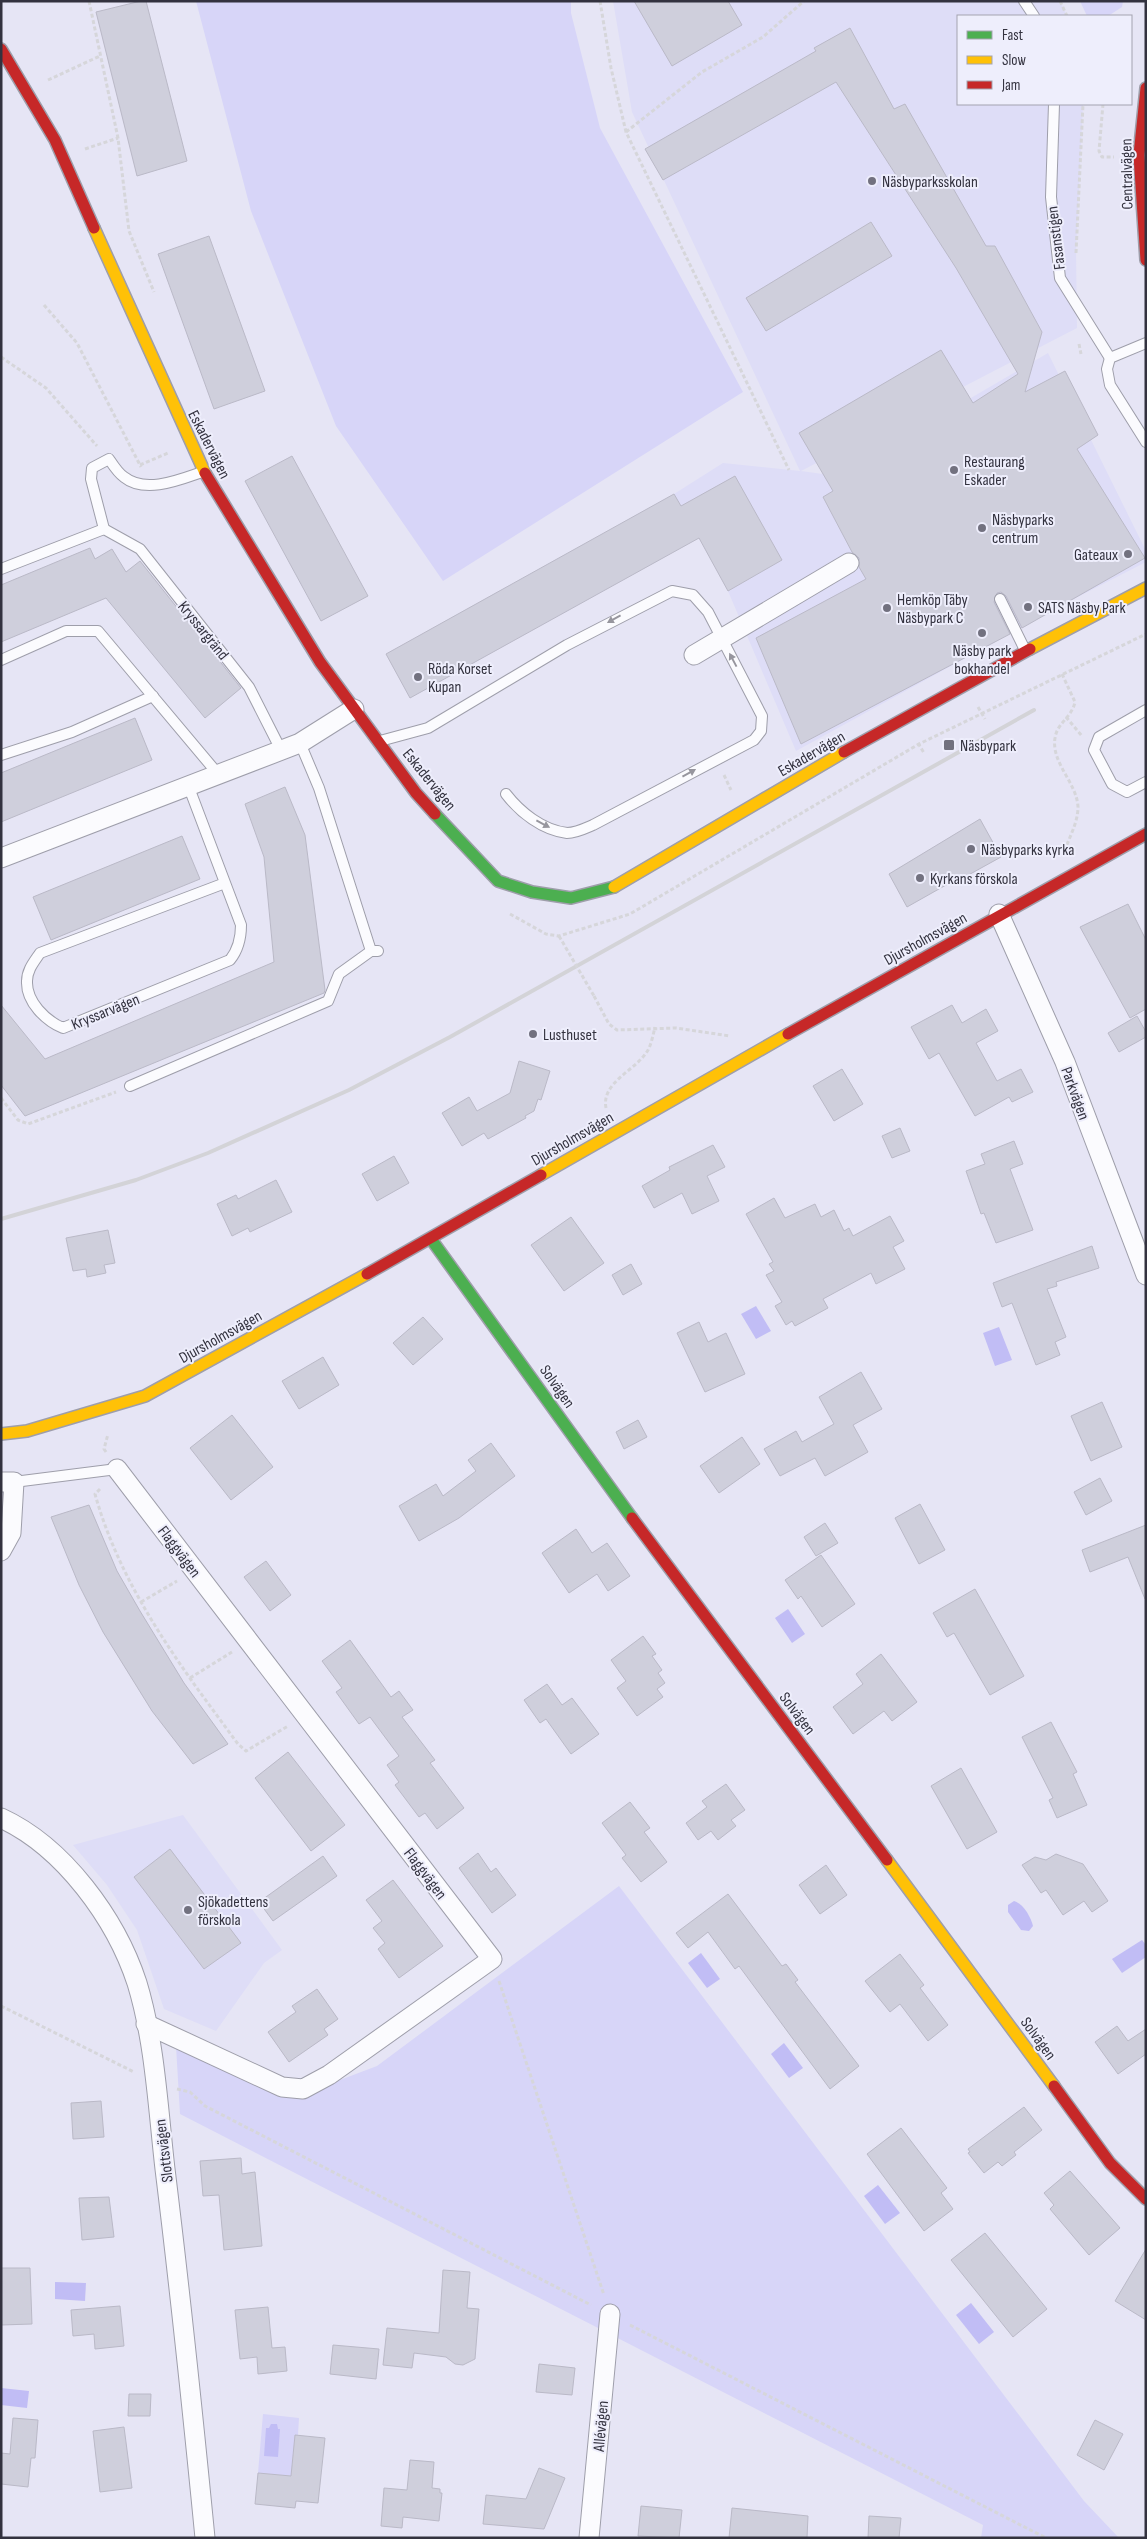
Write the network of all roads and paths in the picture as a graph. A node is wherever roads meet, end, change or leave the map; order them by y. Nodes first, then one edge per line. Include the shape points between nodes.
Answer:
1 (88, 1) edge
2 (600, 1) edge
3 (804, 1) edge
4 (1024, 1) edge
5 (1060, 1) edge
6 (1033, 15) edge
7 (1067, 15) edge
8 (1, 49) edge
9 (100, 56) junction
10 (1146, 88) edge
11 (26, 91) junction
12 (1054, 105) edge
13 (1083, 105) edge
14 (1102, 105) edge
15 (626, 132) junction
16 (118, 138) junction
17 (1139, 156) junction
18 (63, 158) junction
19 (1143, 196) edge
20 (129, 231) dead end
21 (1076, 258) dead end
22 (1146, 260) edge
23 (44, 305) dead end
24 (1078, 337) dead end
25 (1146, 343) edge
26 (1081, 354) dead end
27 (1, 357) edge
28 (1110, 358) junction
29 (1146, 442) edge
30 (99, 448) dead end
31 (789, 470) dead end
32 (204, 472) junction
33 (152, 484) junction
34 (104, 529) junction
35 (849, 563) dead end
36 (1, 569) edge
37 (1146, 588) edge
38 (1000, 599) dead end
39 (1146, 634) edge
40 (721, 638) junction
41 (1026, 651) junction
42 (694, 656) dead end
43 (1, 660) edge
44 (1062, 674) junction
45 (153, 696) junction
46 (354, 709) junction
47 (1146, 710) edge
48 (916, 739) dead end
49 (379, 742) junction
50 (300, 743) junction
51 (919, 744) junction
52 (281, 750) junction
53 (924, 753) dead end
54 (1, 754) edge
55 (218, 774) junction
56 (1146, 782) edge
57 (188, 785) junction
58 (506, 794) dead end
59 (1146, 834) edge
60 (1065, 849) dead end
61 (1, 858) edge
62 (225, 883) junction
63 (630, 914) dead end
64 (999, 914) junction
65 (560, 936) dead end
66 (655, 1027) junction
67 (737, 1037) dead end
68 (130, 1086) joint
69 (1, 1098) edge
70 (617, 1130) junction
71 (431, 1239) junction
72 (1146, 1275) edge
73 (109, 1427) dead end
74 (1, 1434) edge
75 (117, 1469) junction
76 (8, 1482) edge
77 (1, 1551) edge
78 (194, 1570) junction
79 (141, 1602) junction
80 (249, 1641) junction
81 (190, 1678) junction
82 (306, 1716) junction
83 (1, 1818) edge
84 (492, 1959) junction
85 (1, 2006) edge
86 (146, 2024) junction
87 (154, 2082) junction
88 (1146, 2199) edge
89 (610, 2314) joint
90 (205, 2538) edge
91 (589, 2538) edge

1 - 9 path
2 - 15 path
3 - 15 path via 764,37 702,72
4 - 6 lane
5 - 7 path
8 - 11 street, Eskadervägen
9 - 11 path
9 - 16 path
10 - 17 street, Centralvägen
11 - 18 street, Eskadervägen
12 - 28 lane, Fasanstigen via 1051,197 1060,278
13 - 21 path
14 - 17 path via 1099,151 1102,157
15 - 31 path
16 - 18 path
16 - 20 path
17 - 19 street, Centralvägen
18 - 32 street, Eskadervägen
19 - 22 street, Centralvägen
23 - 33 path via 77,343
24 - 26 path
25 - 28 lane
27 - 30 path via 46,388
28 - 29 lane via 1107,369 1110,385
32 - 33 lane via 167,484
32 - 46 street, Eskadervägen via 320,662
33 - 34 lane via 136,484 123,477 109,459 92,468 91,479
34 - 36 lane
34 - 52 lane, Kryssargränd via 140,549 249,687
35 - 40 street
37 - 41 street, Eskadervägen
38 - 41 lane
39 - 44 path
40 - 42 street
40 -> 49 lane via 708,612 693,595 672,591 566,645 428,728
58 -> 40 lane via 519,811 549,828 568,833 594,825 754,740 761,731 762,716
41 - 49 street, Eskadervägen via 824,763 620,885 571,898 498,882 416,793
43 - 45 lane via 66,631 98,630
44 - 51 path
44 - 60 path via 1075,702 1074,709 1057,729 1055,750 1077,797 1078,807 1078,817
45 - 54 lane via 72,732
45 - 55 lane
46 - 49 street, Eskadervägen
46 - 50 street
47 - 56 lane via 1100,736 1094,750 1112,784 1127,792
48 - 51 path
50 - 52 street
50 - 68 lane via 375,951 339,974 328,1001
51 - 53 path
51 - 63 path
52 - 55 street
55 - 57 street
57 - 61 street
57 - 62 lane, Kryssarvägen
59 - 64 street, Djursholmsvägen
62 - 62 lane, Kryssarvägen via 241,925 241,936 230,960 63,1028 41,1014 26,981 40,953
64 - 70 street, Djursholmsvägen
64 - 72 street, Parkvägen via 1065,1062
65 - 66 path, bridge via 613,1028
66 - 67 path
66 - 70 path via 647,1053 605,1096 606,1108
68 - 69 path via 28,1124 18,1120
70 - 71 street, Djursholmsvägen
71 - 74 street, Djursholmsvägen via 144,1396 27,1431
71 - 88 street, Solvägen via 638,1527 1110,2163
73 - 75 path via 104,1449
75 - 76 lane
75 - 78 street, Flaggvägen
75 - 79 path via 95,1494 103,1521
76 - 77 street via 11,1533
78 - 79 path
78 - 80 street, Flaggvägen
79 - 81 path
80 - 81 path
80 - 82 street, Flaggvägen
81 - 82 path via 246,1751
82 - 84 street, Flaggvägen
83 - 86 street, Slottsvägen via 21,1827 48,1850 99,1904 137,1983
84 - 86 street via 337,2070 303,2089 282,2087
84 - 89 path
85 - 87 path
86 - 87 street, Slottsvägen
87 - 90 street, Slottsvägen via 182,2309
89 - 91 street, Allévägen

